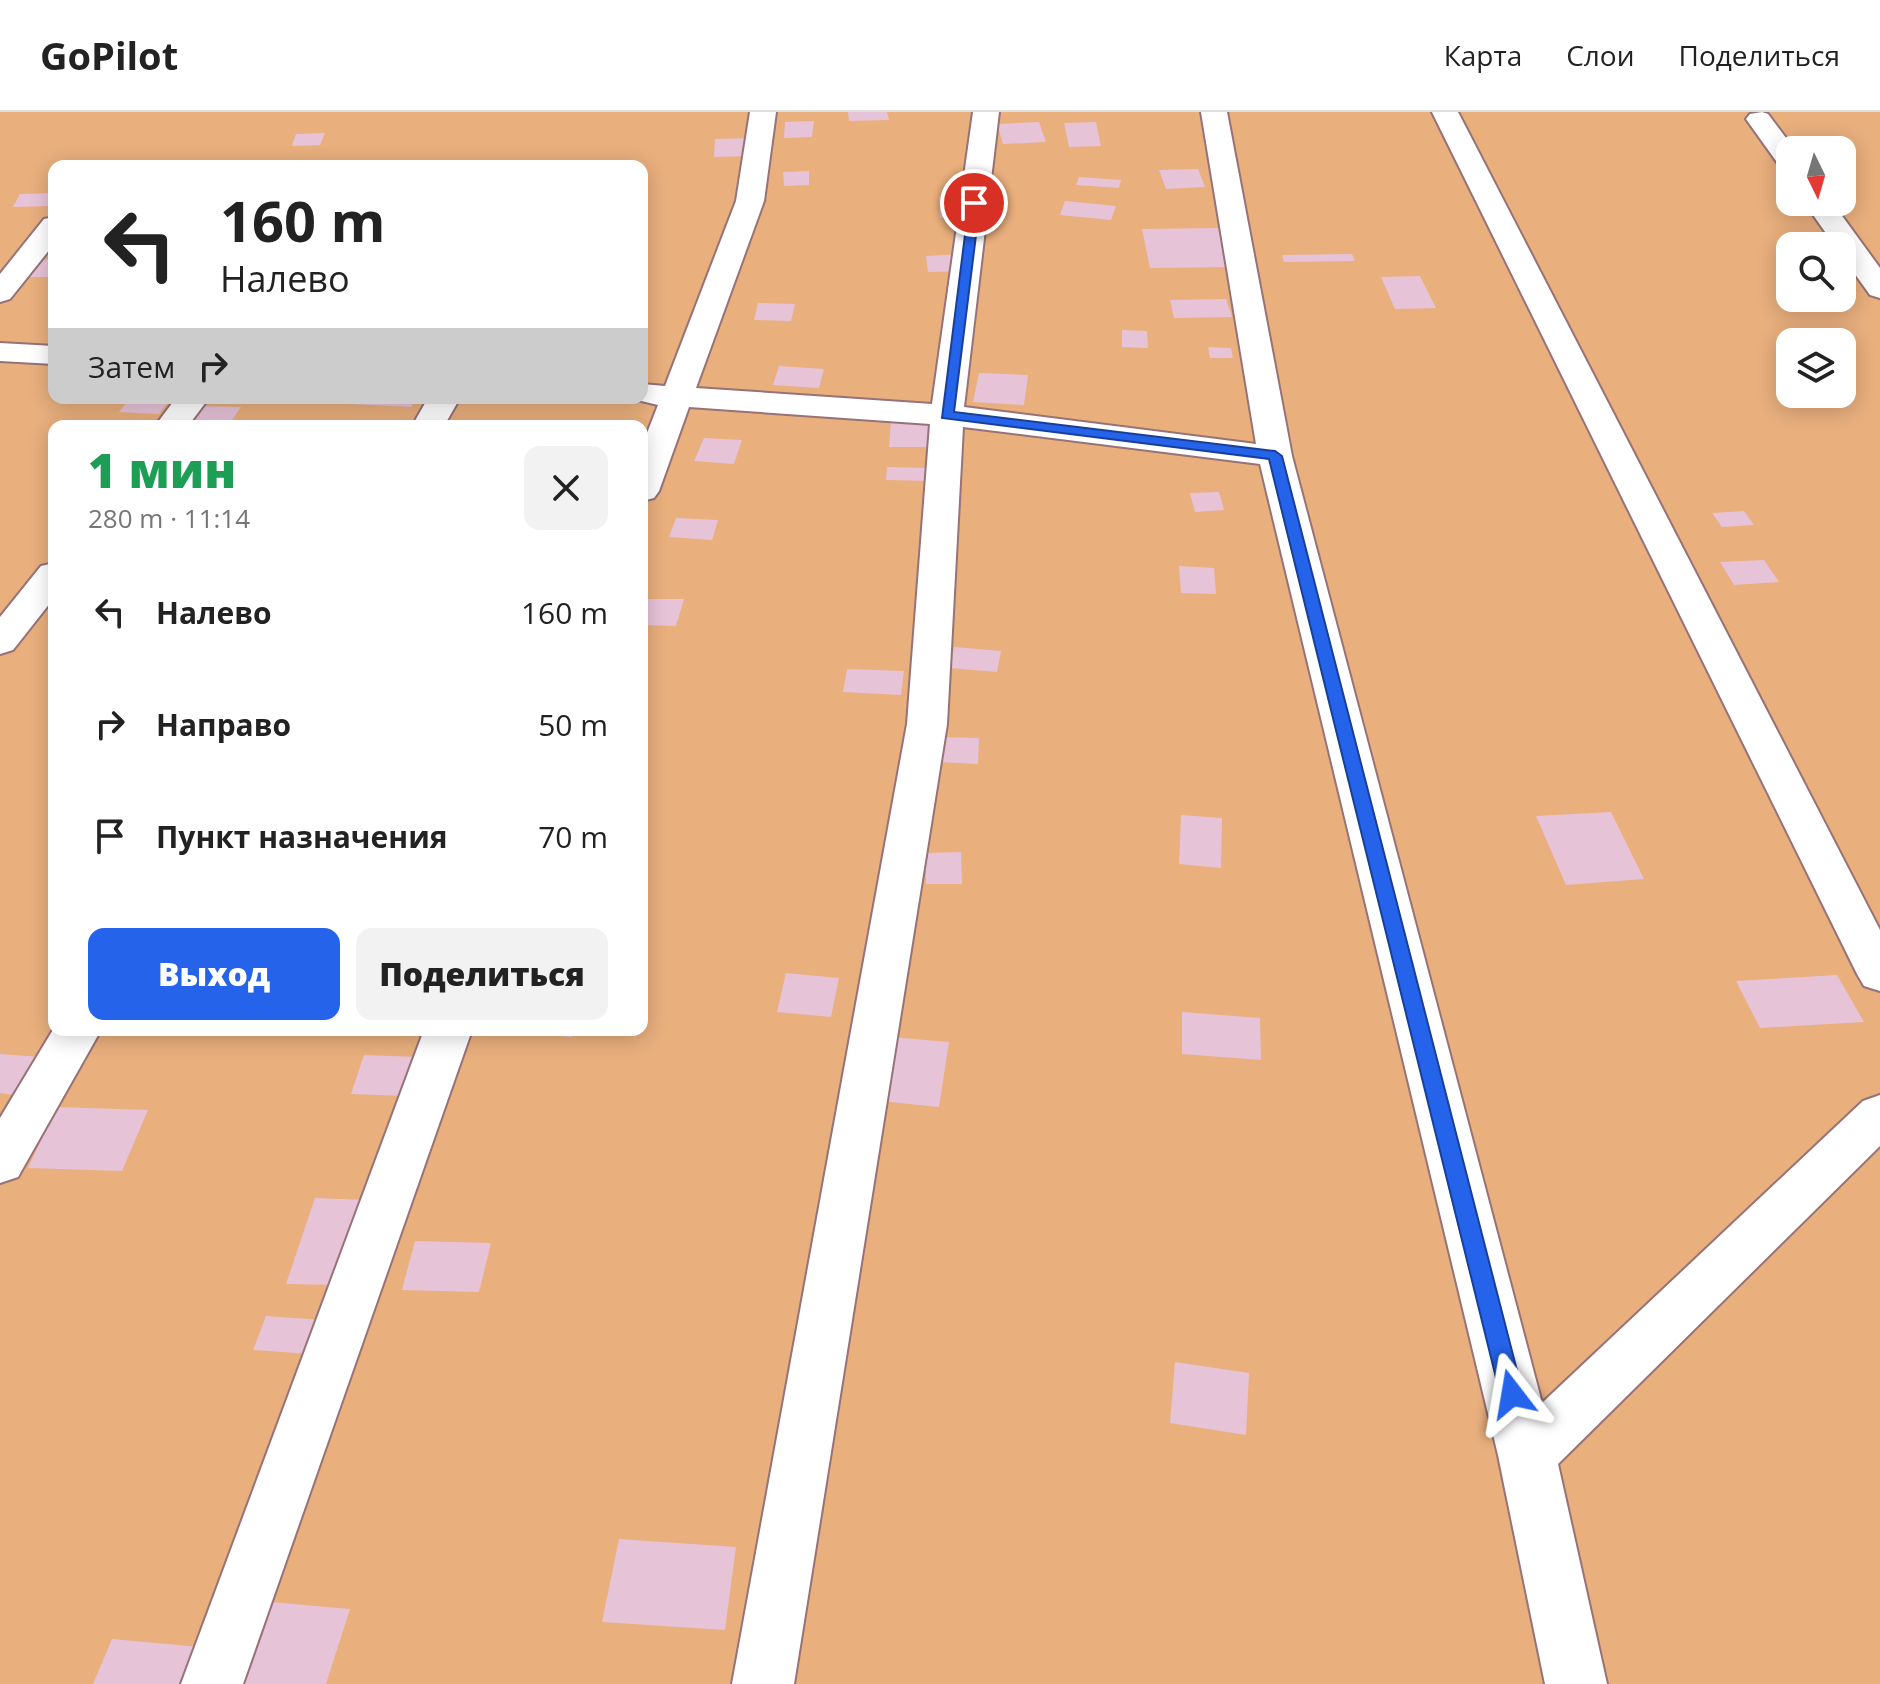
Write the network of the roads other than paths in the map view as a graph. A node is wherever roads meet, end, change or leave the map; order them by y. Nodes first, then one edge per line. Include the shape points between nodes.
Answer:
1 (763, 112) edge
2 (986, 112) edge
3 (1214, 112) edge
4 (1445, 112) edge
5 (1759, 119) dead end
6 (1776, 143) edge
7 (1828, 216) edge
8 (48, 233) edge
9 (1880, 289) edge
10 (0, 293) edge
11 (0, 352) edge
12 (48, 355) edge
13 (648, 394) edge
14 (676, 396) junction
15 (188, 404) edge
16 (947, 415) junction
17 (176, 420) edge
18 (1275, 456) junction
19 (648, 474) edge
20 (48, 582) edge
21 (0, 642) edge
22 (1880, 974) edge
23 (74, 1036) edge
24 (446, 1036) edge
25 (1880, 1115) edge
26 (0, 1162) edge
27 (1527, 1455) junction
28 (212, 1684) edge
29 (763, 1684) edge
30 (1576, 1684) edge

1 - 14 street via 750,201
2 - 16 street
3 - 18 street
4 - 22 street
5 - 6 street
7 - 9 street
8 - 10 street
11 - 12 street
13 - 14 street
14 - 16 street
14 - 19 street
15 - 17 street
16 - 18 street
16 - 29 street via 927,724
18 - 27 street
20 - 21 street
23 - 26 street
24 - 28 street
25 - 27 street
27 - 30 street

